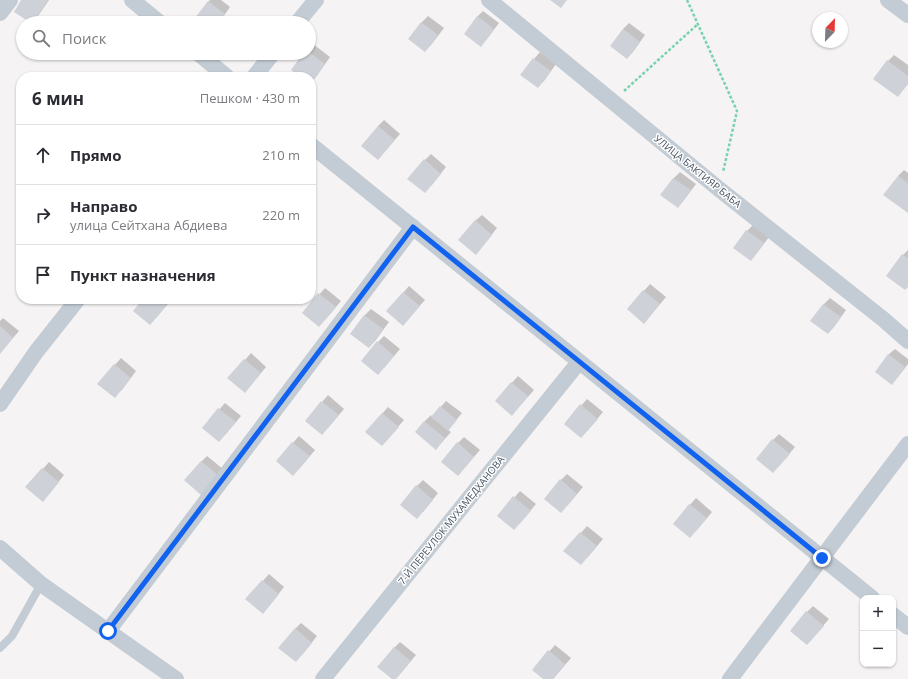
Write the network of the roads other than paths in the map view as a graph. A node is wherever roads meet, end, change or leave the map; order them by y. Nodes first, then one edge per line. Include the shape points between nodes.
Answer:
1 (10, 0) edge
2 (132, 0) edge
3 (316, 0) edge
4 (488, 0) edge
5 (888, 0) edge
6 (0, 13) edge
7 (151, 16) edge
8 (303, 16) edge
9 (908, 16) edge
10 (206, 60) edge
11 (267, 60) edge
12 (221, 72) edge
13 (258, 72) edge
14 (316, 149) edge
15 (413, 227) junction
16 (74, 304) edge
17 (908, 341) edge
18 (579, 362) junction
19 (0, 404) edge
20 (908, 444) edge
21 (0, 548) edge
22 (822, 558) junction
23 (41, 584) junction
24 (868, 595) edge
25 (896, 617) edge
26 (908, 627) edge
27 (108, 631) junction
28 (0, 648) edge
29 (176, 679) edge
30 (323, 679) edge
31 (730, 679) edge

1 - 6 street
2 - 7 street
3 - 8 street
4 - 17 street, УЛИЦА БАКТИЯР БАБА
5 - 9 street
10 - 12 street
11 - 13 street
14 - 15 street
15 - 18 street
15 - 27 street
16 - 19 street via 36,352
18 - 22 street
18 - 30 street, 7-Й ПЕРЕУЛОК МУХАМЕДХАНОВА
20 - 22 street
21 - 23 street
22 - 24 street
22 - 31 street
23 - 27 street
23 - 28 lane via 12,636
25 - 26 street
27 - 29 street

